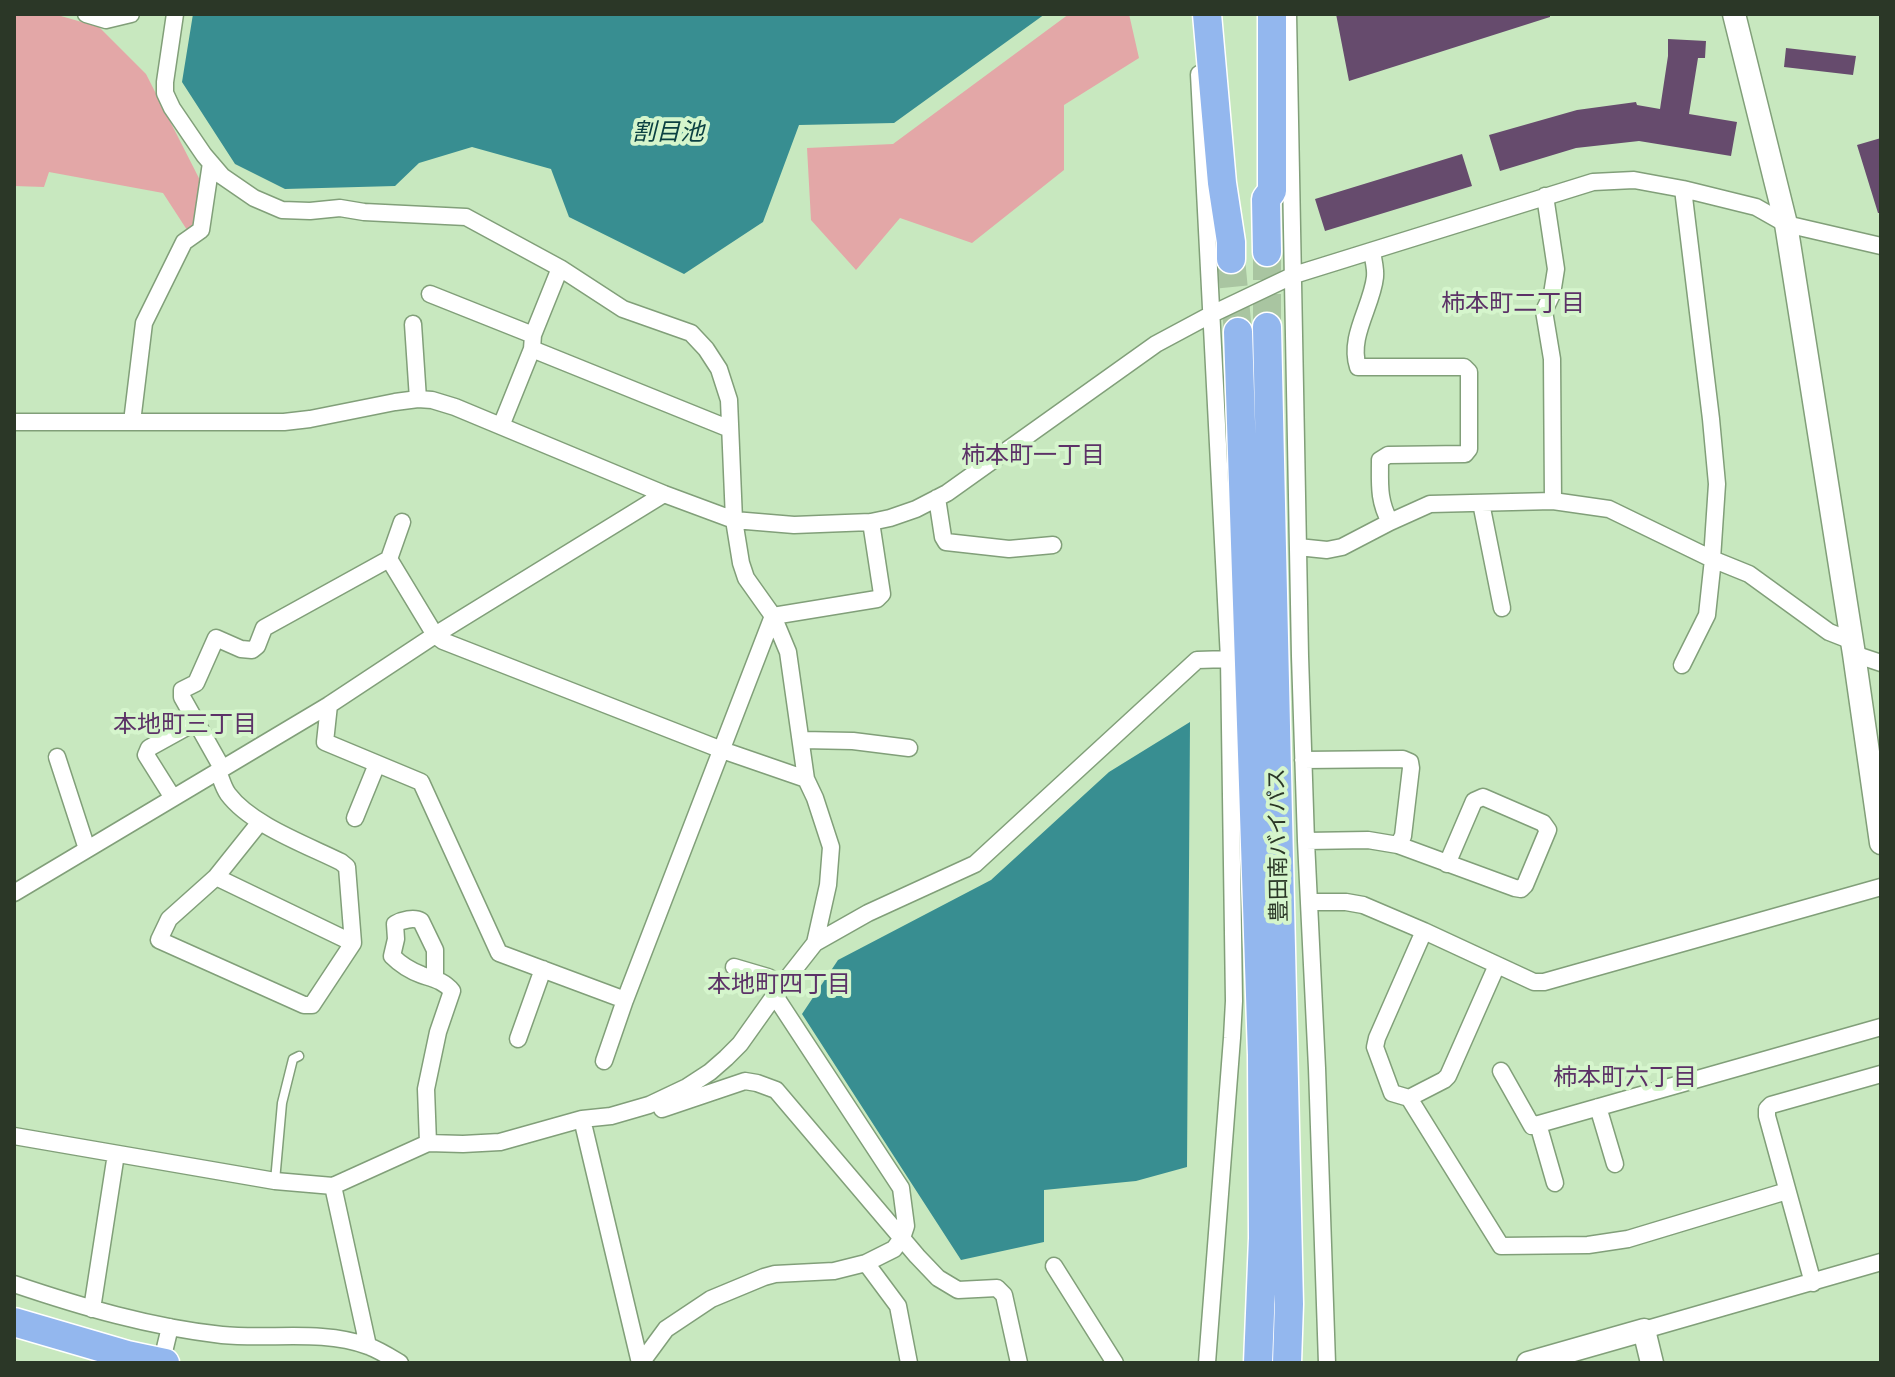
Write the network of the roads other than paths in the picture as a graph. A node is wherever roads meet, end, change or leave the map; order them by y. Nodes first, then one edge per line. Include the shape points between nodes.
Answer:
1 (86, 14) edge
2 (131, 14) edge
3 (175, 14) edge
4 (1193, 14) edge
5 (1207, 14) edge
6 (1272, 14) edge
7 (1288, 14) edge
8 (1734, 14) edge
9 (211, 163) junction
10 (1683, 189) junction
11 (1545, 196) junction
12 (1786, 224) junction
13 (1881, 246) edge
14 (1231, 250) tunnel mouth
15 (1372, 251) junction
16 (1267, 252) tunnel mouth
17 (560, 268) junction
18 (1294, 275) junction
19 (430, 294) dead end
20 (1212, 314) junction
21 (413, 324) dead end
22 (1267, 327) tunnel mouth
23 (1238, 332) tunnel mouth
24 (533, 342) junction
25 (418, 399) junction
26 (14, 422) edge
27 (132, 422) junction
28 (501, 426) junction
29 (730, 429) junction
30 (664, 494) junction
31 (937, 498) junction
32 (1553, 501) junction
33 (1481, 503) junction
34 (734, 520) junction
35 (402, 522) dead end
36 (871, 522) junction
37 (1390, 522) junction
38 (1053, 545) dead end
39 (1298, 547) junction
40 (389, 559) junction
41 (1712, 559) junction
42 (1502, 608) dead end
43 (773, 616) junction
44 (435, 635) junction
45 (1853, 648) junction
46 (1229, 659) junction
47 (1881, 663) edge
48 (1682, 665) dead end
49 (329, 705) junction
50 (196, 722) junction
51 (802, 740) junction
52 (909, 748) dead end
53 (722, 750) junction
54 (57, 757) dead end
55 (1303, 760) junction
56 (377, 764) junction
57 (220, 770) junction
58 (806, 779) junction
59 (173, 798) junction
60 (355, 818) dead end
61 (260, 822) junction
62 (1306, 841) junction
63 (1881, 843) edge
64 (1398, 845) junction
65 (87, 849) junction
66 (1447, 864) junction
67 (216, 877) junction
68 (1881, 887) edge
69 (14, 893) edge
70 (1309, 902) junction
71 (1424, 931) junction
72 (353, 943) junction
73 (815, 943) junction
74 (1497, 965) junction
75 (734, 967) dead end
76 (543, 969) junction
77 (435, 979) dead end
78 (778, 990) junction
79 (625, 1000) junction
80 (1881, 1027) edge
81 (518, 1039) dead end
82 (299, 1056) dead end
83 (604, 1061) dead end
84 (1501, 1071) dead end
85 (1881, 1074) edge
86 (1409, 1098) junction
87 (1598, 1107) junction
88 (629, 1111) junction
89 (582, 1119) junction
90 (1538, 1124) junction
91 (14, 1136) edge
92 (428, 1143) junction
93 (116, 1154) junction
94 (1615, 1164) dead end
95 (275, 1181) junction
96 (1555, 1183) dead end
97 (333, 1186) junction
98 (1787, 1191) junction
99 (902, 1238) junction
100 (1263, 1238) junction
101 (1881, 1262) edge
102 (866, 1263) junction
103 (1054, 1266) dead end
104 (1813, 1283) junction
105 (14, 1284) edge
106 (1289, 1304) junction
107 (92, 1309) junction
108 (14, 1322) edge
109 (170, 1327) junction
110 (1644, 1330) junction
111 (368, 1346) junction
112 (165, 1357) edge
113 (1576, 1357) edge
114 (400, 1363) edge
115 (641, 1363) edge
116 (909, 1363) edge
117 (1019, 1363) edge
118 (1115, 1363) edge
119 (1207, 1363) edge
120 (1246, 1363) edge
121 (1258, 1363) edge
122 (1287, 1363) edge
123 (1296, 1363) edge
124 (1327, 1363) edge
125 (1528, 1363) edge
126 (1652, 1363) edge

1 - 2 street via 106,20
3 - 9 street via 165,93
4 - 20 street
5 - 14 highway
6 - 16 highway
7 - 18 street
8 - 12 street
9 - 17 street via 254,198 282,210 340,208 466,217
9 - 27 street via 201,230 184,242 144,323
10 - 11 street via 1634,180 1593,182
10 - 12 street via 1756,207
10 - 41 street via 1717,484
11 - 15 street
11 - 32 street via 1556,269 1544,311 1552,359
12 - 13 street
12 - 45 street
15 - 18 street
15 - 37 street via 1375,277 1358,333 1358,367 1464,367 1469,372 1465,454 1388,455 1380,460 1380,497
17 - 24 street
17 - 29 street via 623,309 691,333 719,369 729,400
18 - 20 street
18 - 39 street
19 - 24 street
20 - 31 street via 1156,344
20 - 46 street
21 - 25 street
22 - 106 highway, 豊田南バイパス
23 - 100 highway, 豊田南バイパス via 1262,1040
24 - 28 street
24 - 29 street
25 - 27 street via 284,422
25 - 28 street
26 - 27 street
28 - 30 street
29 - 34 street
30 - 34 street
30 - 44 street
31 - 36 street
31 - 38 street via 946,542 1009,549
32 - 33 street
32 - 41 street via 1609,509
33 - 37 street via 1430,504
33 - 42 street
34 - 36 street via 794,525
34 - 43 street via 746,578
35 - 40 street
36 - 43 street via 882,594 877,599
37 - 39 street via 1342,547
39 - 55 street
40 - 44 street
40 - 50 street via 264,628 252,650 216,638 196,683 182,690
41 - 45 street via 1749,574
41 - 48 street via 1707,615
43 - 51 street via 788,652
43 - 53 street
44 - 49 street
44 - 53 street
45 - 47 street
45 - 63 street
46 - 73 street via 1197,660 975,864
46 - 119 street via 1234,1001
49 - 56 street via 325,742
49 - 57 street
50 - 57 street
50 - 59 street via 149,748 146,755
51 - 52 street
51 - 58 street
53 - 58 street
53 - 79 street
54 - 65 street
55 - 62 street
55 - 64 street via 1410,762
56 - 60 street
56 - 76 street via 421,782 499,953
57 - 59 street
57 - 61 street via 226,791
58 - 73 street via 831,847
59 - 65 street
61 - 67 street
61 - 72 street via 347,867
62 - 64 street
62 - 70 street
64 - 66 street
65 - 69 street
66 - 66 street via 1521,889 1548,830 1483,797 1474,801
67 - 72 street
67 - 72 street via 169,919 159,940 304,1005 312,1005
68 - 74 street via 1544,982
70 - 71 street via 1363,905
70 - 124 street
71 - 74 street
71 - 86 street via 1375,1047 1392,1093
73 - 78 street
74 - 86 street via 1448,1076
75 - 78 street via 768,977
76 - 79 street
76 - 81 street
77 - 92 street via 452,991 426,1089
78 - 88 street via 740,1044 710,1072
78 - 99 street via 901,1188 906,1226
79 - 83 street
80 - 87 street
82 - 95 lane via 293,1059 282,1103
84 - 90 street via 1532,1126
85 - 98 street via 1767,1109
86 - 98 street via 1501,1246 1628,1239
87 - 90 street
87 - 94 street
88 - 89 street
88 - 99 street via 644,1115 745,1081 768,1086
89 - 92 street via 500,1142
89 - 115 street
90 - 96 street
91 - 93 street
92 - 97 street
93 - 95 street
93 - 107 street
95 - 97 street
97 - 111 street
98 - 104 street
99 - 102 street via 894,1249
99 - 117 street via 938,1278 958,1290 997,1288 1004,1295
100 - 120 highway via 1250,1259
100 - 121 highway, 豊田南バイパス
101 - 104 street
102 - 115 street via 834,1271 775,1274 711,1299 666,1329
102 - 116 street via 898,1306
103 - 118 street
104 - 110 street
105 - 107 street
106 - 122 highway, 豊田南バイパス
106 - 123 highway
107 - 109 street
108 - 112 highway via 127,1355
109 - 111 street via 224,1335 333,1338
109 - 112 street
110 - 113 street
110 - 126 street
111 - 114 street
113 - 125 street

